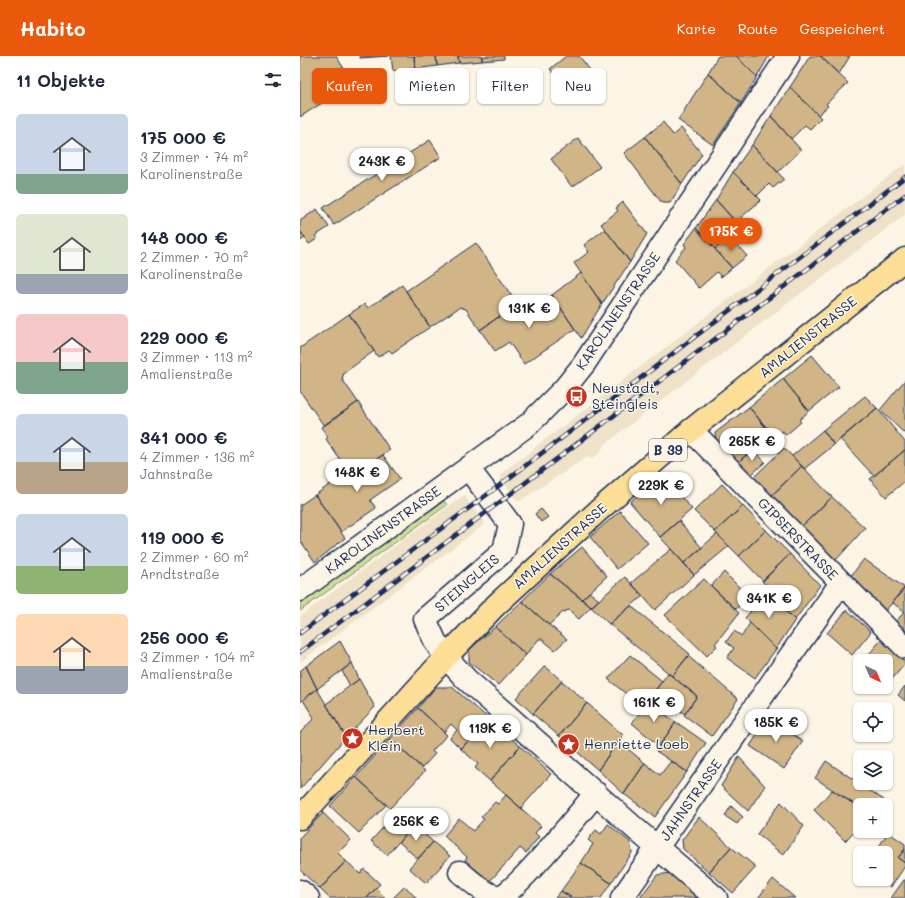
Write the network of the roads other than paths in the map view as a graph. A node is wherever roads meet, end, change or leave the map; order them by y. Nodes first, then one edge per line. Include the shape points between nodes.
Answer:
1 (788, 56) edge
2 (905, 259) edge
3 (691, 430) junction
4 (468, 468) junction
5 (841, 583) junction
6 (300, 590) edge
7 (905, 647) edge
8 (446, 657) junction
9 (596, 794) junction
10 (300, 818) edge
11 (657, 848) junction
12 (460, 872) dead end
13 (300, 891) edge
14 (308, 898) edge
15 (622, 898) edge
16 (716, 898) edge

1 - 4 street, KAROLINENSTRASSE via 584,364 564,390 529,424
2 - 3 main road, AMALIENSTRASSE / B 39
3 - 5 street, GIPSERSTRASSE
3 - 8 main road, AMALIENSTRASSE / B 39 via 501,600
4 - 6 street, KAROLINENSTRASSE
4 - 8 street, STEINGLEIS via 510,524 504,551 425,618 436,643
5 - 7 street, GIPSERSTRASSE
5 - 11 street, JAHNSTRASSE
8 - 9 street via 466,679
8 - 10 main road, AMALIENSTRASSE / B 39
9 - 11 street
9 - 12 street via 508,892 500,896 487,893
11 - 15 street, JAHNSTRASSE
11 - 16 street
13 - 14 street

